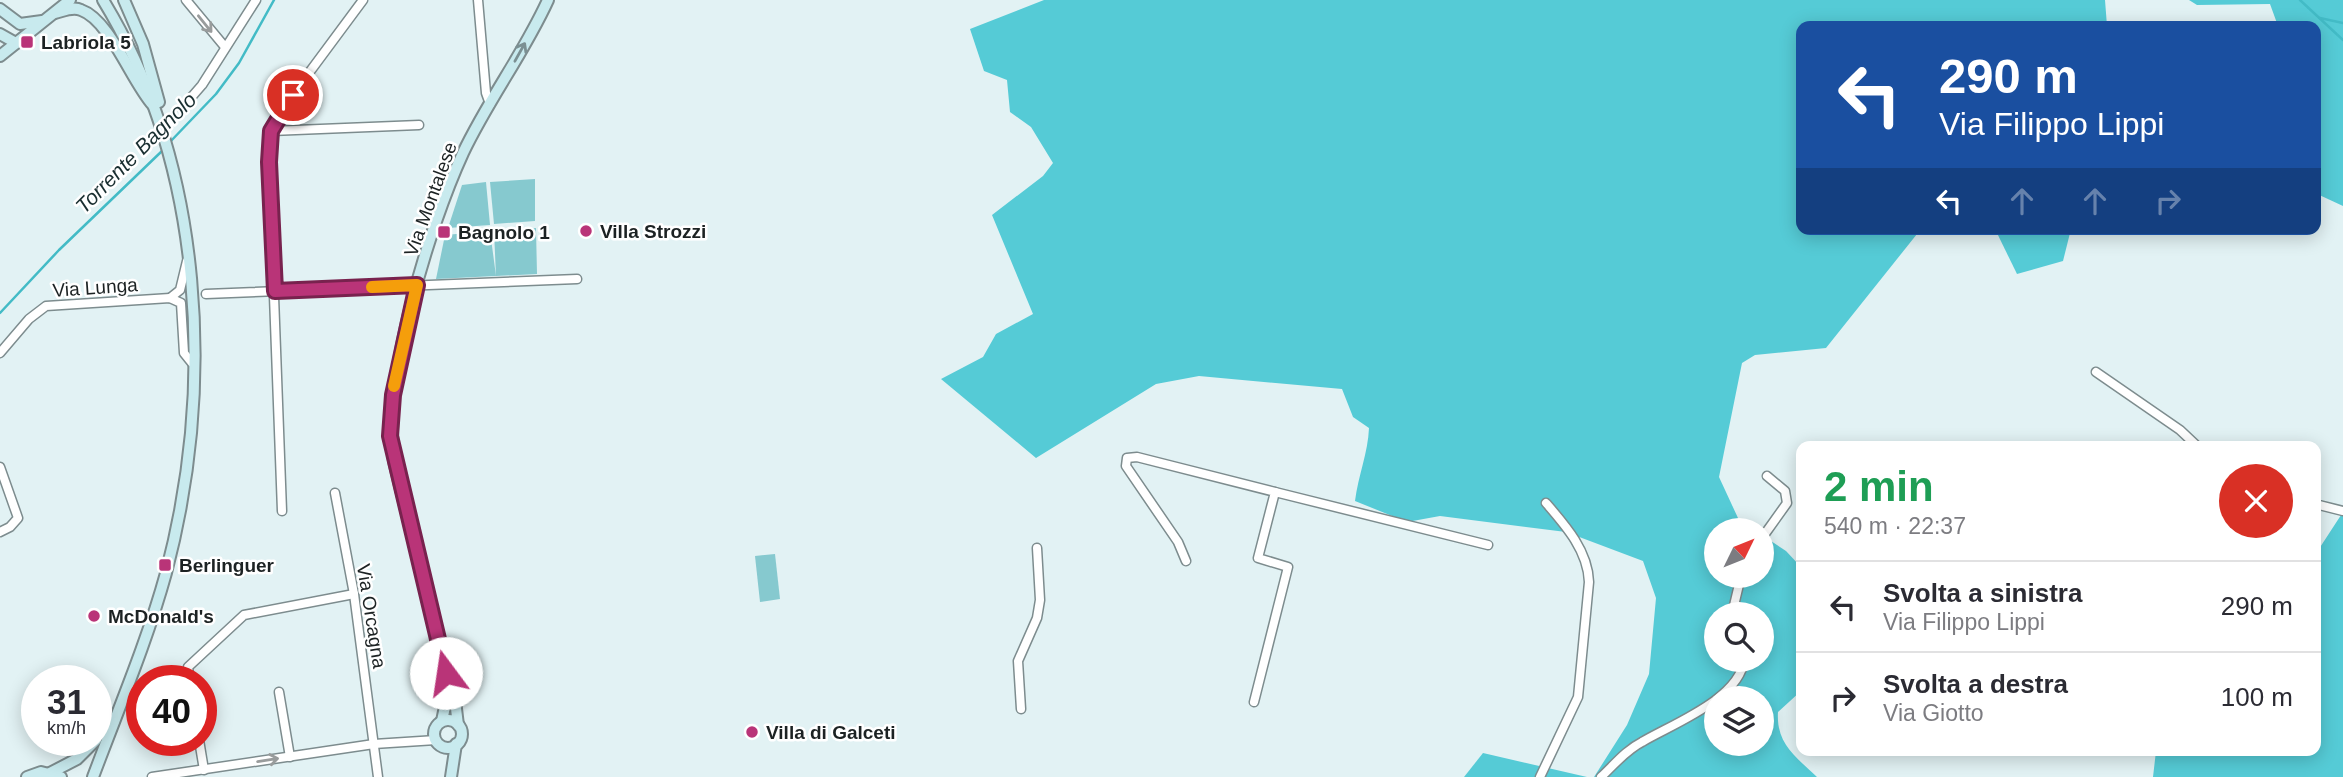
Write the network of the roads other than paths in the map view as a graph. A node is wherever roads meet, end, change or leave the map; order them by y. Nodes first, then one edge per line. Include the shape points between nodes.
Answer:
1 (70, 0) edge
2 (103, 0) edge
3 (124, 0) edge
4 (186, 0) edge
5 (256, 0) edge
6 (363, 0) edge
7 (478, 0) edge
8 (548, 0) edge
9 (0, 9) edge
10 (55, 13) junction
11 (45, 21) junction
12 (0, 34) edge
13 (16, 43) junction
14 (225, 47) junction
15 (0, 56) edge
16 (490, 104) junction
17 (157, 108) junction
18 (182, 108) dead end
19 (419, 125) dead end
20 (162, 126) junction
21 (271, 131) junction
22 (188, 254) junction
23 (576, 279) dead end
24 (417, 285) junction
25 (275, 291) junction
26 (206, 294) dead end
27 (170, 298) junction
28 (0, 353) edge
29 (192, 363) junction
30 (2096, 372) dead end
31 (2192, 441) edge
32 (0, 467) edge
33 (1767, 476) dead end
34 (1275, 492) junction
35 (335, 493) dead end
36 (1546, 503) dead end
37 (2321, 506) edge
38 (282, 511) dead end
39 (2343, 511) edge
40 (1774, 521) edge
41 (0, 532) edge
42 (1488, 545) dead end
43 (1037, 548) dead end
44 (1186, 561) dead end
45 (354, 594) junction
46 (190, 665) edge
47 (1738, 672) edge
48 (446, 673) junction
49 (279, 692) dead end
50 (1254, 702) dead end
51 (1021, 709) dead end
52 (117, 710) junction
53 (112, 717) edge
54 (442, 722) junction
55 (458, 725) junction
56 (439, 743) junction
57 (374, 744) junction
58 (456, 744) junction
59 (80, 756) edge
60 (202, 756) edge
61 (290, 757) junction
62 (204, 770) junction
63 (55, 775) edge
64 (451, 775) edge
65 (27, 777) edge
66 (93, 777) edge
67 (152, 777) edge
68 (378, 777) edge
69 (1540, 777) edge
70 (1601, 777) edge

1 - 10 main road
2 - 17 main road via 132,47
3 - 20 main road via 155,79
4 -> 14 street
5 - 14 street
6 - 21 street via 277,116
7 - 16 street
16 -> 8 main road, Via Montalese
9 - 11 main road via 20,24
10 - 11 main road
10 - 17 main road via 73,8 86,13
11 - 13 main road
12 - 13 main road
13 - 15 main road
14 - 18 street
16 - 24 main road, Via Montalese via 463,153
17 - 20 main road
19 - 21 street
20 - 22 main road via 173,162
21 - 25 street
22 - 27 street via 180,290
22 - 29 main road
23 - 24 street
24 - 25 street
24 - 48 main road, Via Montalese via 393,395 390,436
25 - 26 street
25 - 38 street
27 - 28 street, Via Lunga via 46,306
27 - 29 street via 181,303 184,354
29 - 52 main road via 187,462 175,536 153,616
30 - 31 street
32 - 41 street via 18,518
33 - 40 street via 1785,491 1787,503
34 - 42 street
34 - 44 street via 1127,458 1126,466
34 - 50 street via 1258,558 1288,567
35 - 45 street, Via Orcagna
36 - 69 street via 1579,546 1589,582 1578,697
37 - 39 street
43 - 51 street via 1040,600 1018,661
45 - 46 street via 244,615
45 - 57 street, Via Orcagna
47 - 70 street via 1695,716 1641,742
48 - 54 main road, Via Montalese
48 - 55 main road, Via Montalese via 454,692
49 - 61 street
52 - 53 main road
52 - 66 main road
54 - 55 main road via 451,720
54 - 56 main road, Via Montalese via 436,728
55 - 58 main road, Via Montalese via 461,737
56 - 57 street
56 - 58 main road
56 - 64 main road, Via Montalese
57 - 61 street
57 - 68 street, Via Orcagna
58 - 64 main road, Via Montalese
59 - 63 main road
60 - 62 street
62 -> 61 street
62 - 67 street
63 - 65 main road

